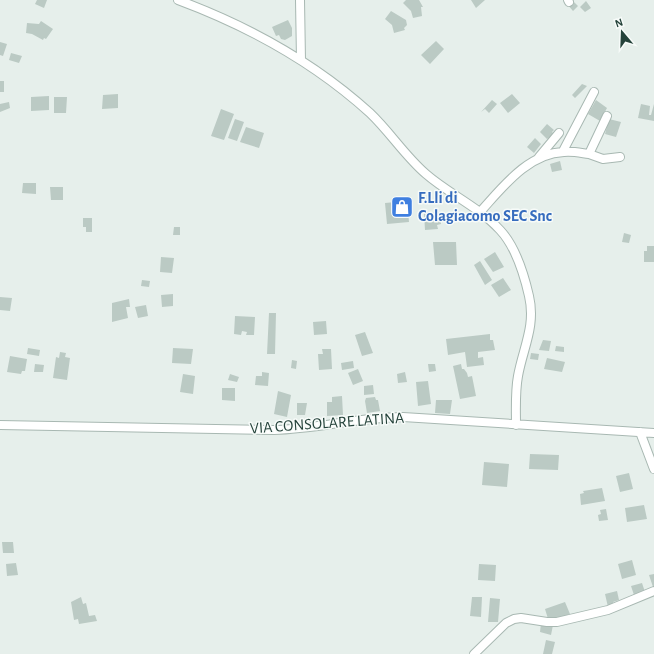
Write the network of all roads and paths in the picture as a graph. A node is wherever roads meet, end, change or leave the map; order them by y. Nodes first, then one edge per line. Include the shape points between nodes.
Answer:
1 (178, 0) edge
2 (300, 0) edge
3 (301, 60) junction
4 (594, 92) dead end
5 (607, 116) dead end
6 (560, 133) dead end
7 (563, 152) junction
8 (589, 154) junction
9 (539, 157) junction
10 (620, 157) dead end
11 (480, 212) junction
12 (0, 425) edge
13 (516, 425) junction
14 (640, 432) junction
15 (654, 433) edge
16 (654, 469) edge
17 (654, 591) edge
18 (474, 654) edge

1 - 3 street via 248,30
2 - 3 street
3 - 11 street via 369,113 425,173
4 - 7 street
5 - 8 street
6 - 9 street
7 - 8 street
7 - 9 street
8 - 10 street via 603,159
9 - 11 street via 513,178
11 - 13 street via 498,227 509,241 530,302 531,327 518,378
12 - 13 street, VIA CONSOLARE LATINA via 274,430 403,417
13 - 14 street, VIA CONSOLARE LATINA
14 - 15 street, VIA CONSOLARE LATINA
14 - 16 street
17 - 18 street via 608,610 557,622 514,619 506,623

